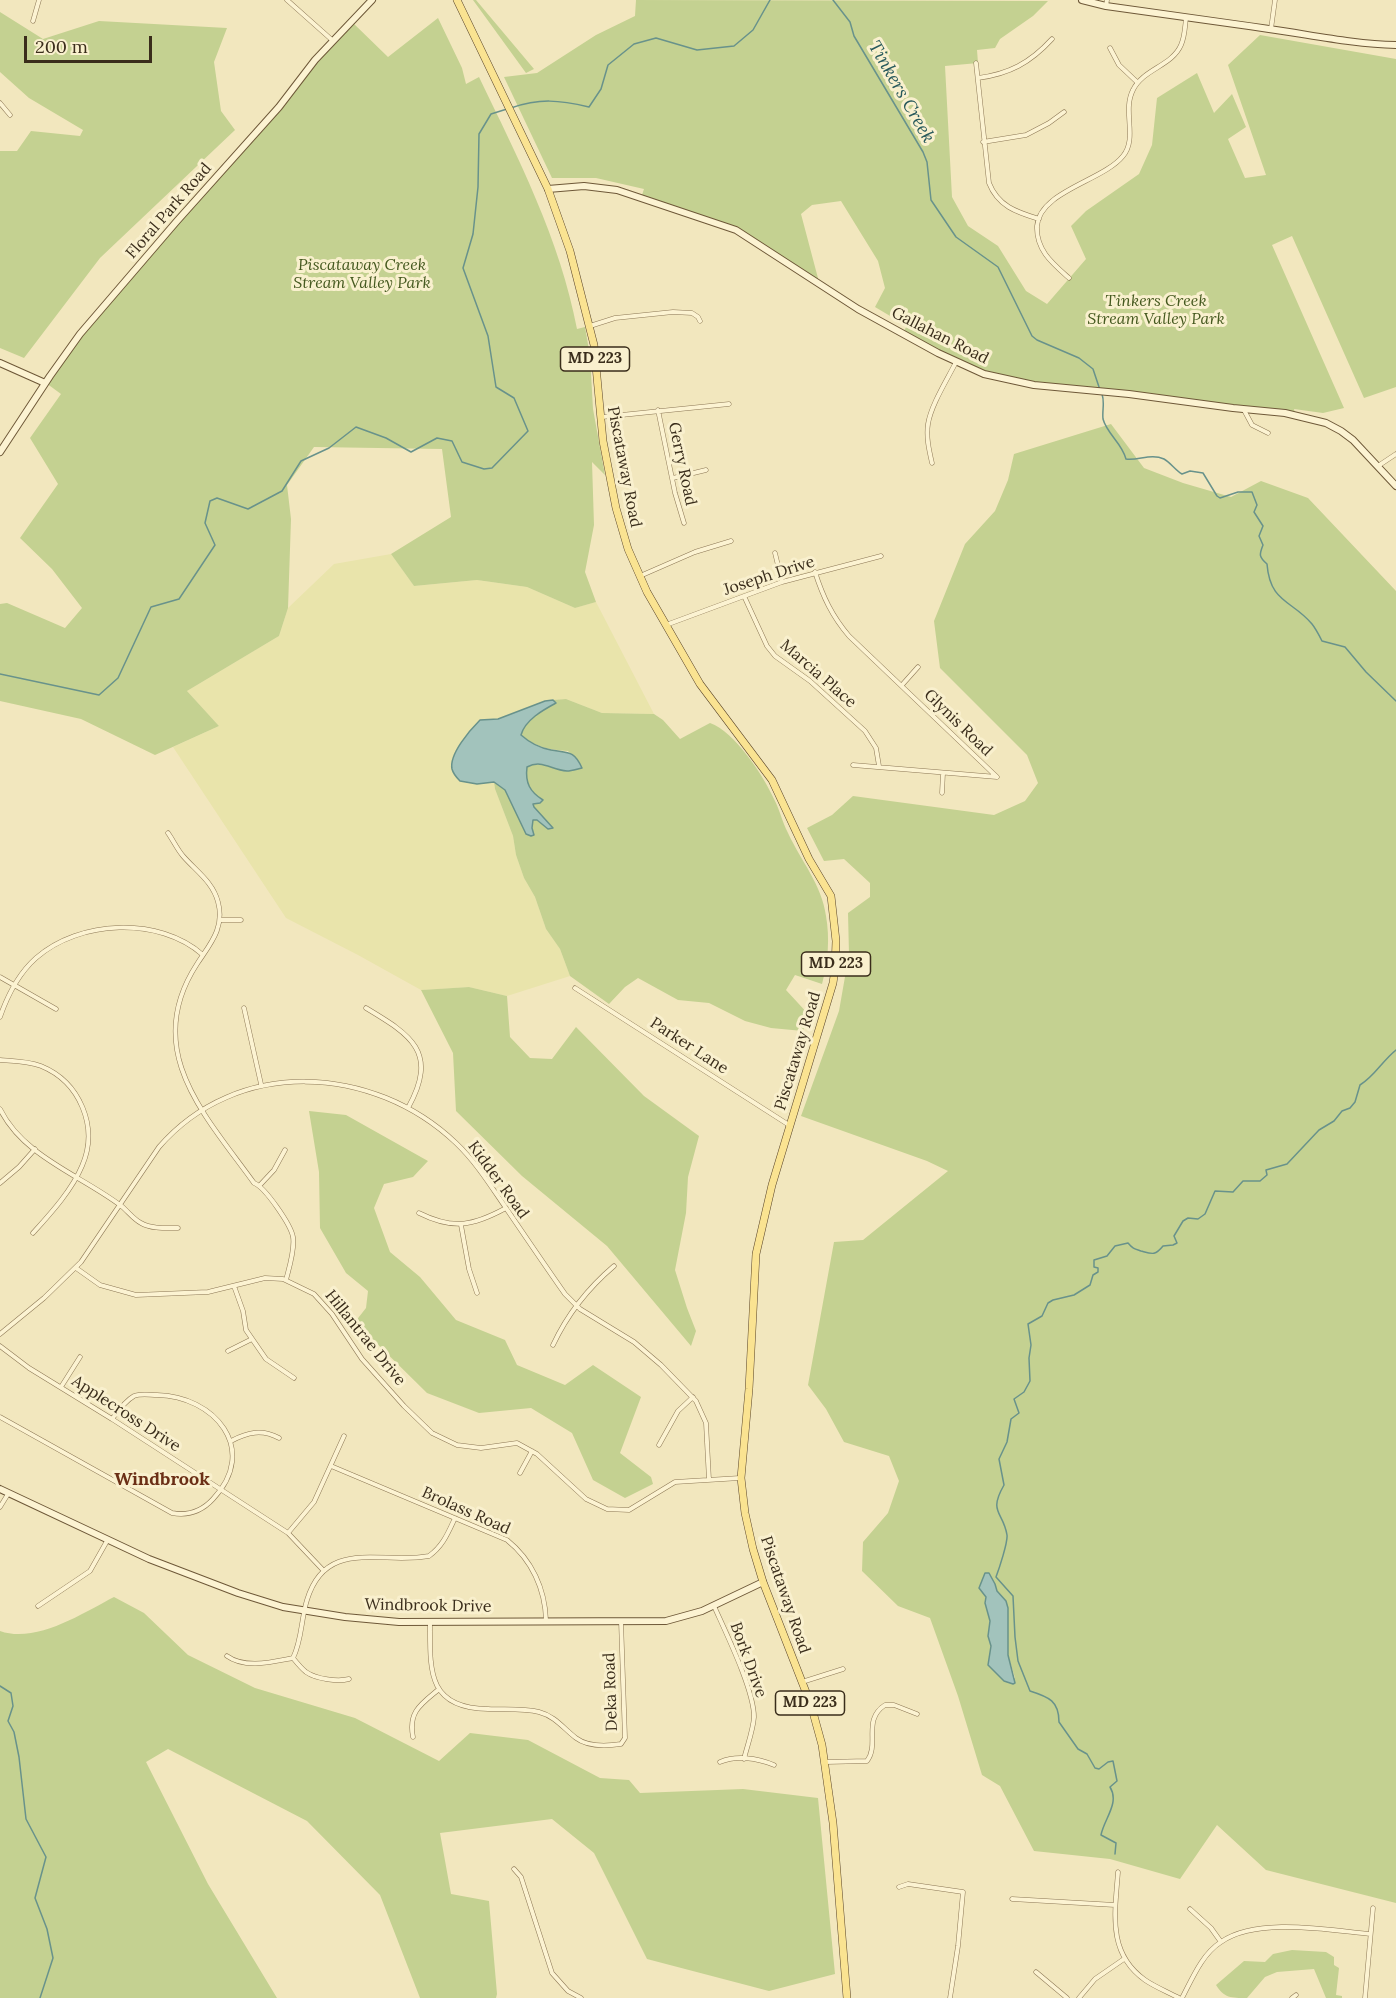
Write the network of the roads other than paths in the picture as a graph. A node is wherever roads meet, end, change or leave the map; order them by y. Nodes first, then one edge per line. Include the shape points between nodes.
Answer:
1 (39, 0) edge
2 (287, 0) edge
3 (372, 0) edge
4 (457, 0) edge
5 (1082, 0) edge
6 (1275, 0) edge
7 (1107, 3) edge
8 (1186, 18) junction
9 (33, 21) dead end
10 (1271, 29) junction
11 (1052, 39) dead end
12 (332, 40) junction
13 (1396, 45) edge
14 (1110, 48) dead end
15 (976, 63) dead end
16 (977, 78) junction
17 (1137, 82) junction
18 (0, 103) edge
19 (1064, 112) dead end
20 (10, 115) dead end
21 (983, 142) junction
22 (548, 189) junction
23 (1039, 219) junction
24 (1069, 278) dead end
25 (700, 321) dead end
26 (590, 327) junction
27 (956, 362) junction
28 (0, 363) edge
29 (45, 382) junction
30 (729, 404) dead end
31 (1244, 409) junction
32 (658, 410) junction
33 (600, 417) junction
34 (1268, 433) dead end
35 (0, 452) edge
36 (1396, 454) edge
37 (932, 463) dead end
38 (1378, 466) junction
39 (706, 470) dead end
40 (673, 478) junction
41 (1396, 486) edge
42 (684, 523) dead end
43 (731, 541) dead end
44 (775, 553) dead end
45 (881, 556) dead end
46 (816, 572) junction
47 (640, 576) junction
48 (782, 582) junction
49 (744, 596) junction
50 (666, 625) junction
51 (918, 667) dead end
52 (902, 685) junction
53 (853, 765) dead end
54 (879, 766) junction
55 (943, 773) junction
56 (942, 793) dead end
57 (168, 833) dead end
58 (220, 920) junction
59 (241, 920) dead end
60 (203, 955) junction
61 (0, 977) edge
62 (14, 984) junction
63 (574, 988) dead end
64 (244, 1008) dead end
65 (366, 1008) dead end
66 (56, 1009) dead end
67 (0, 1017) edge
68 (0, 1060) edge
69 (261, 1084) junction
70 (201, 1108) junction
71 (408, 1108) junction
72 (0, 1109) edge
73 (790, 1125) junction
74 (35, 1149) junction
75 (285, 1150) dead end
76 (76, 1177) junction
77 (0, 1183) edge
78 (260, 1185) junction
79 (119, 1204) junction
80 (506, 1208) junction
81 (419, 1213) dead end
82 (461, 1225) junction
83 (178, 1228) dead end
84 (33, 1233) dead end
85 (614, 1266) dead end
86 (76, 1268) junction
87 (286, 1281) junction
88 (234, 1286) junction
89 (477, 1293) dead end
90 (575, 1305) junction
91 (0, 1334) edge
92 (252, 1339) junction
93 (553, 1345) dead end
94 (0, 1346) edge
95 (228, 1351) dead end
96 (80, 1357) dead end
97 (294, 1378) dead end
98 (61, 1387) junction
99 (693, 1397) junction
100 (0, 1417) edge
101 (112, 1419) junction
102 (344, 1436) dead end
103 (279, 1438) dead end
104 (231, 1441) junction
105 (659, 1445) dead end
106 (532, 1451) junction
107 (331, 1466) junction
108 (520, 1473) dead end
109 (741, 1478) junction
110 (709, 1480) junction
111 (0, 1489) edge
112 (221, 1489) junction
113 (8, 1494) junction
114 (0, 1508) edge
115 (455, 1518) junction
116 (288, 1533) junction
117 (107, 1540) junction
118 (323, 1570) junction
119 (763, 1582) junction
120 (38, 1606) dead end
121 (714, 1606) junction
122 (304, 1610) junction
123 (546, 1620) junction
124 (430, 1621) junction
125 (621, 1621) junction
126 (227, 1656) dead end
127 (293, 1658) junction
128 (843, 1669) dead end
129 (349, 1680) dead end
130 (802, 1682) junction
131 (438, 1690) junction
132 (917, 1714) dead end
133 (413, 1737) dead end
134 (744, 1759) junction
135 (720, 1762) dead end
136 (825, 1762) junction
137 (774, 1765) dead end
138 (514, 1869) dead end
139 (1118, 1872) dead end
140 (899, 1887) dead end
141 (1012, 1899) dead end
142 (1115, 1905) junction
143 (1373, 1908) dead end
144 (1190, 1909) dead end
145 (1370, 1934) junction
146 (1221, 1942) junction
147 (1124, 1959) junction
148 (1036, 1972) dead end
149 (581, 1998) edge
150 (847, 1998) edge
151 (950, 1998) edge
152 (1067, 1998) edge
153 (1078, 1998) edge
154 (1180, 1998) edge
155 (1365, 1998) edge

1 - 9 street
2 - 12 street
3 - 12 street, Floral Park Road
4 - 22 main road, Piscataway Road / MD 223
5 - 7 street
6 - 10 street
7 - 8 street
8 - 10 street
8 - 17 street via 1177,52
10 - 13 street via 1369,45
11 - 16 street via 1013,70
12 - 29 street, Floral Park Road via 279,107 94,317
14 - 17 street via 1119,65
15 - 16 street
16 - 21 street
17 - 23 street via 1129,100 1130,134 1125,154 1055,199
18 - 20 street
19 - 21 street via 1026,135
21 - 23 street via 987,178 995,195 1006,207
22 - 26 main road, Piscataway Road / MD 223
22 - 27 street, Gallahan Road via 617,190 736,230 849,304
23 - 24 street via 1041,249
25 - 26 street via 692,313 673,312 615,318
26 - 33 main road, Piscataway Road / MD 223
27 - 31 street, Gallahan Road via 1005,380
27 - 37 street via 928,425
28 - 29 street
29 - 35 street, Floral Park Road
30 - 32 street
31 - 34 street via 1252,425
31 - 38 street, Gallahan Road via 1326,423 1349,436
32 - 33 street
32 - 40 street, Gerry Road
33 - 47 main road, Piscataway Road / MD 223 via 616,508
36 - 38 street
38 - 41 street, Gallahan Road
39 - 40 street
40 - 42 street, Gerry Road
43 - 47 street
44 - 48 street
45 - 46 street, Joseph Drive
46 - 48 street, Joseph Drive
46 - 52 street, Glynis Road via 838,624
47 - 50 main road, Piscataway Road / MD 223
48 - 49 street, Joseph Drive
49 - 50 street, Joseph Drive
49 - 54 street, Marcia Place via 767,646 865,731 876,748
50 - 73 main road, Piscataway Road / MD 223 via 700,684 772,780 832,903 836,957 833,983
51 - 52 street
52 - 55 street, Glynis Road via 997,777
53 - 54 street, Glynis Road
54 - 55 street, Glynis Road
55 - 56 street
57 - 58 street via 211,887 218,900
58 - 59 street
58 - 60 street
60 - 62 street via 176,938 153,930 132,927 99,931 74,936 50,948
60 - 70 street via 184,987 175,1027 181,1071
61 - 62 street
62 - 66 street
62 - 67 street
63 - 73 street, Parker Lane
64 - 69 street
65 - 71 street via 404,1031 418,1052 420,1082
68 - 76 street via 41,1066 60,1077 75,1093 89,1128 85,1158
69 - 70 street, Kidder Road
69 - 71 street, Kidder Road via 331,1083 370,1092
70 - 78 street
70 - 79 street, Kidder Road via 159,1147
71 - 80 street, Kidder Road via 459,1145
72 - 74 street via 15,1131
73 - 109 main road, Piscataway Road / MD 223 via 756,1254
74 - 76 street
74 - 77 street
75 - 78 street
76 - 79 street
76 - 84 street
78 - 87 street via 293,1236
79 - 83 street via 141,1224
79 - 86 street, Kidder Road
80 - 82 street
80 - 90 street, Kidder Road
81 - 82 street via 436,1221
82 - 89 street
85 - 90 street
86 - 88 street, Hillantrae Drive via 100,1285 135,1295 208,1292
86 - 91 street, Kidder Road
87 - 88 street, Hillantrae Drive via 265,1278
87 - 106 street, Hillantrae Drive via 314,1294 362,1359 432,1433 457,1445 481,1448 516,1443
88 - 92 street
90 - 93 street
90 - 99 street, Kidder Road via 634,1342
92 - 95 street
92 - 97 street via 266,1359
94 - 98 street, Applecross Drive
96 - 98 street
98 - 101 street, Applecross Drive
99 - 105 street via 678,1411
99 - 110 street, Kidder Road via 706,1423
100 - 112 street via 172,1513 193,1513
101 - 104 street via 134,1396 169,1395 210,1413
101 - 112 street, Applecross Drive
102 - 107 street
103 - 104 street via 254,1432
104 - 112 street via 232,1463
106 - 108 street
106 - 110 street, Hillantrae Drive via 586,1499 607,1509 629,1510 675,1482
107 - 115 street, Brolass Road
107 - 116 street via 310,1508
109 - 110 street, Hillantrae Drive
109 - 119 main road, Piscataway Road / MD 223 via 745,1513
111 - 113 street, Windbrook Drive
112 - 116 street, Applecross Drive
113 - 114 street
113 - 117 street, Windbrook Drive
115 - 118 street via 445,1539 429,1556 361,1557 333,1563
115 - 123 street, Brolass Road via 507,1540 518,1549 538,1581
116 - 118 street, Applecross Drive
117 - 120 street via 90,1571
117 - 122 street, Windbrook Drive via 238,1593
118 - 122 street via 311,1588
119 - 121 street, Windbrook Drive
119 - 130 main road, Piscataway Road / MD 223
121 - 125 street, Windbrook Drive via 666,1621
121 - 134 street, Bork Drive via 753,1710
122 - 124 street, Windbrook Drive via 371,1620
122 - 127 street
123 - 124 street, Windbrook Drive
123 - 125 street, Windbrook Drive
124 - 131 street via 430,1663
125 - 131 street, Deka Road via 626,1738 620,1744 582,1742 558,1721 540,1712 457,1705
126 - 127 street via 243,1663
127 - 129 street via 311,1675
128 - 130 street
130 - 136 main road, Piscataway Road / MD 223 via 818,1726
131 - 133 street via 412,1716
132 - 136 street via 885,1705 875,1715 867,1761
134 - 135 street via 732,1757
134 - 137 street
136 - 150 main road, Piscataway Road / MD 223
138 - 149 street via 521,1877 552,1972 568,1991
139 - 142 street
140 - 151 street via 908,1884 963,1892
141 - 142 street
142 - 147 street via 1116,1937
143 - 145 street
144 - 146 street
145 - 146 street via 1263,1929 1241,1932
145 - 155 street
146 - 154 street via 1207,1955
147 - 153 street via 1095,1979
147 - 154 street via 1147,1981
148 - 152 street

